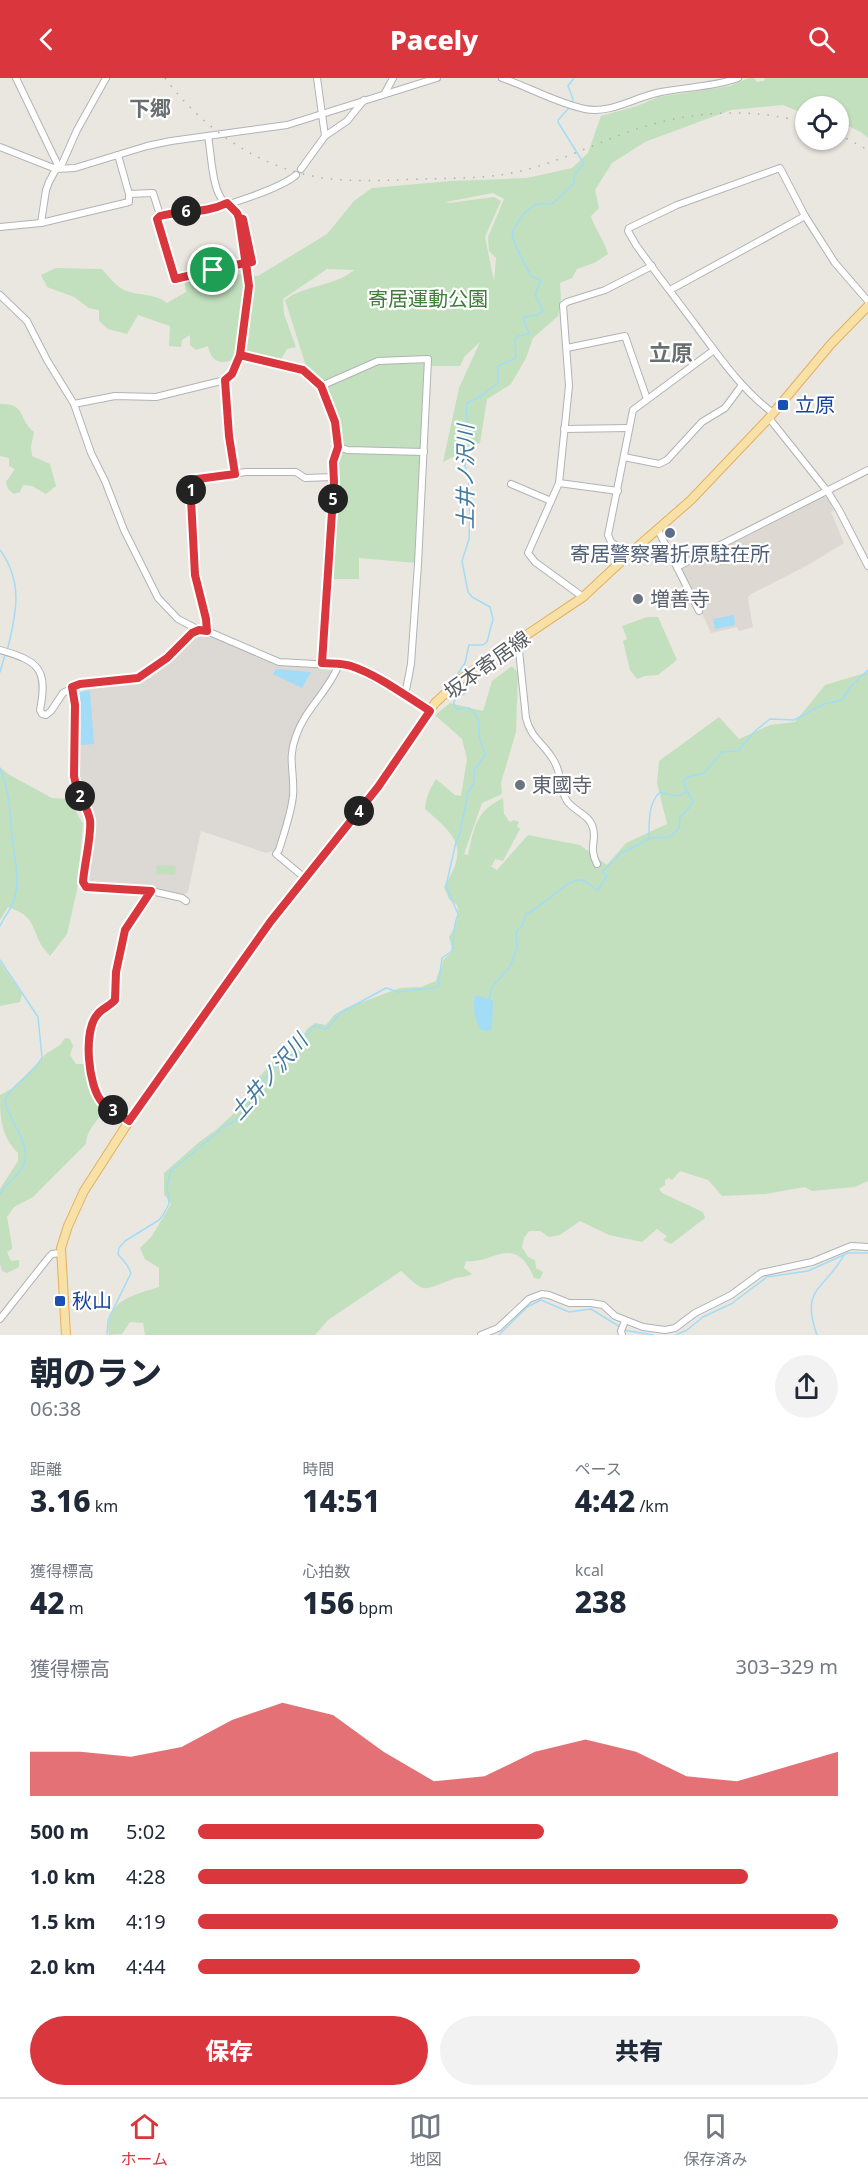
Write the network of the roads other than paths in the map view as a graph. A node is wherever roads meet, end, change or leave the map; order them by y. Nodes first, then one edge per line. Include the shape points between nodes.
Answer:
1 (16, 78) edge
2 (106, 78) edge
3 (317, 78) edge
4 (393, 78) edge
5 (437, 78) edge
6 (502, 78) edge
7 (738, 78) edge
8 (385, 93) junction
9 (364, 100) junction
10 (323, 115) junction
11 (208, 136) junction
12 (325, 136) junction
13 (0, 147) edge
14 (118, 155) junction
15 (56, 169) junction
16 (129, 194) junction
17 (227, 203) junction
18 (160, 216) junction
19 (805, 216) junction
20 (240, 220) junction
21 (41, 224) junction
22 (0, 227) edge
23 (652, 266) junction
24 (670, 290) junction
25 (0, 295) edge
26 (868, 304) edge
27 (567, 348) junction
28 (714, 350) junction
29 (240, 355) junction
30 (225, 380) junction
31 (742, 385) junction
32 (321, 386) junction
33 (647, 399) junction
34 (74, 404) junction
35 (771, 415) junction
36 (629, 428) junction
37 (564, 429) junction
38 (338, 447) junction
39 (424, 452) junction
40 (624, 457) junction
41 (868, 470) edge
42 (235, 474) junction
43 (333, 477) junction
44 (559, 483) junction
45 (511, 484) dead end
46 (618, 490) junction
47 (828, 492) junction
48 (551, 501) junction
49 (658, 530) junction
50 (628, 555) junction
51 (868, 566) edge
52 (677, 567) junction
53 (583, 597) junction
54 (699, 611) dead end
55 (199, 630) junction
56 (207, 631) junction
57 (518, 641) junction
58 (0, 650) edge
59 (322, 663) junction
60 (339, 664) junction
61 (72, 687) junction
62 (405, 694) junction
63 (430, 711) junction
64 (597, 864) dead end
65 (304, 878) junction
66 (151, 891) junction
67 (186, 901) dead end
68 (129, 1121) junction
69 (868, 1247) edge
70 (61, 1253) junction
71 (0, 1319) edge
72 (623, 1328) edge
73 (66, 1335) edge
74 (481, 1335) edge

1 - 15 street via 57,163
2 - 15 street
3 - 10 street
4 - 8 street
5 - 8 street
6 - 7 street via 567,104 595,110 611,109 658,92
8 - 9 street
9 - 10 street
9 - 12 street via 347,121
10 - 11 street via 287,125
10 - 12 street
11 - 14 street
11 - 17 street via 217,189
12 - 17 street via 289,180
13 - 15 street
14 - 15 street via 75,168
14 - 16 street
15 - 21 street via 46,190
16 - 18 street via 153,193
16 - 21 street via 129,202
17 - 18 street via 197,212
17 - 20 street
18 - 20 street via 157,219 175,279 252,262 246,224
19 - 23 street via 780,168 629,228
19 - 24 street
19 - 26 street via 834,263
20 - 29 street, bridge via 249,286
21 - 22 street
23 - 24 street
23 - 27 street via 605,290 563,305
24 - 28 street
25 - 34 street via 27,321
26 - 35 main road, 坂本寄居線
27 - 33 street via 626,336
27 - 37 street via 569,386
28 - 31 street
28 - 33 street
29 - 30 street
29 - 32 street via 303,370
30 - 34 street via 156,396 115,396
30 - 42 street
31 - 35 street
31 - 40 street via 725,408 707,417 667,460 659,464
32 - 38 street via 335,422
32 - 39 street via 378,361 428,359
33 - 36 street via 633,410
34 - 55 street via 124,530 158,598 178,619
35 - 47 street
35 - 49 main road, 坂本寄居線
36 - 37 street
36 - 40 street
37 - 44 street
38 - 39 street
38 - 43 street
39 - 62 street via 411,664
40 - 46 street
41 - 47 street
42 - 43 street via 296,472 305,478
42 - 56 street via 190,480 195,575
43 - 59 street
44 - 46 street
44 - 48 street
45 - 48 street
46 - 50 street via 608,536
47 - 51 street
47 - 52 street
48 - 53 street via 528,553
49 - 50 main road, 坂本寄居線
49 - 52 street
50 - 53 main road, 坂本寄居線
52 - 54 street
53 - 57 main road, 坂本寄居線
55 - 56 street
55 - 61 street via 138,678
56 - 59 street via 279,662
57 - 63 main road, 坂本寄居線 via 451,687
57 - 64 street via 529,730 555,762 568,803 593,827 591,849
58 - 61 street via 23,657 41,674 42,714 51,711
59 - 60 street
60 - 62 street via 361,670
60 - 65 street via 333,679 303,719 291,750 293,798 276,854
61 - 66 street via 75,786 90,819 83,882 86,887
62 - 63 street
63 - 65 main road, 坂本寄居線 via 378,787
65 - 68 main road, 坂本寄居線
66 - 67 street
66 - 68 street via 125,930 115,1000 95,1017 89,1042 94,1089 101,1101
68 - 70 main road, 坂本寄居線 via 81,1197
69 - 72 street via 842,1248 812,1262 761,1274 675,1328
70 - 71 street via 49,1257
70 - 73 main road, 坂本寄居線
72 - 74 street via 603,1305 569,1303 542,1294 529,1299 498,1328

